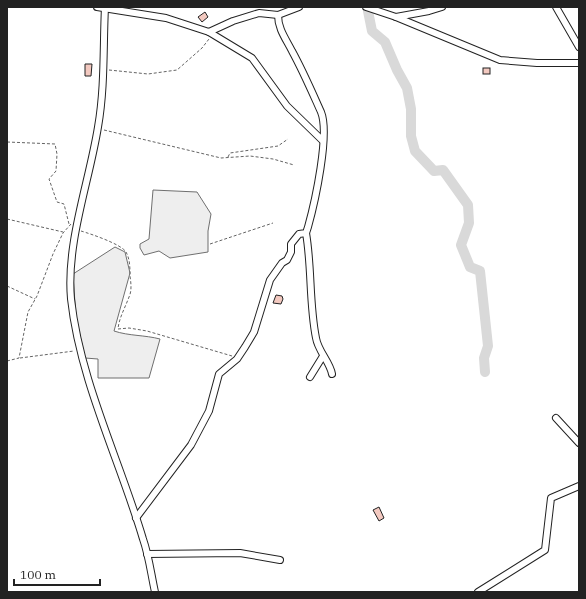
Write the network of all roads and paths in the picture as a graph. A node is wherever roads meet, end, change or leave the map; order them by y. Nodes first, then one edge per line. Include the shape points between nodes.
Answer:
1 (97, 7) edge
2 (255, 7) edge
3 (299, 7) edge
4 (366, 7) edge
5 (442, 7) edge
6 (556, 7) edge
7 (105, 8) edge
8 (259, 13) junction
9 (278, 15) junction
10 (396, 17) junction
11 (209, 32) junction
12 (579, 47) edge
13 (579, 63) edge
14 (103, 70) junction
15 (98, 128) junction
16 (288, 139) dead end
17 (322, 140) junction
18 (7, 142) edge
19 (228, 157) junction
20 (294, 165) dead end
21 (7, 219) edge
22 (79, 220) junction
23 (273, 223) dead end
24 (69, 225) junction
25 (77, 230) junction
26 (63, 232) junction
27 (306, 233) junction
28 (210, 244) dead end
29 (7, 286) edge
30 (36, 299) junction
31 (323, 356) junction
32 (83, 357) junction
33 (19, 358) junction
34 (237, 358) junction
35 (7, 361) edge
36 (332, 374) dead end
37 (310, 377) dead end
38 (556, 418) dead end
39 (579, 444) edge
40 (579, 486) edge
41 (136, 518) junction
42 (147, 554) junction
43 (280, 560) dead end
44 (155, 592) edge
45 (478, 592) edge

1 - 7 street
2 - 8 street
3 - 9 street
4 - 10 street
5 - 10 street
6 - 12 street
7 - 11 street via 166,18
7 - 14 street
8 - 9 street
8 - 11 street
9 - 17 street via 281,32 321,113
10 - 13 street via 500,60 537,64
11 - 14 path via 211,37 177,70 148,74
11 - 17 street via 252,58 287,106
14 - 15 street
15 - 19 path via 209,155
15 - 22 street
16 - 19 path via 278,146 230,153
17 - 27 street via 320,179
18 - 24 path via 55,144 56,171 49,179 57,202 64,204
19 - 20 path via 250,156
21 - 26 path
22 - 24 path
22 - 25 street
23 - 28 path
24 - 26 path
25 - 32 street via 70,280 75,326
25 - 34 path via 98,236 125,250 131,286 118,329 147,331
26 - 30 path
27 - 31 street via 311,280 310,301 316,340
27 - 34 street via 299,234 291,244 287,260 270,280 254,332
29 - 30 path
30 - 33 path via 28,312
31 - 36 street
31 - 37 street
32 - 33 path via 72,350
32 - 41 street
33 - 35 path
34 - 41 street via 219,374 209,411 191,445
38 - 39 street
40 - 45 street via 551,498 545,550
41 - 42 street
42 - 43 street via 240,553
42 - 44 street

